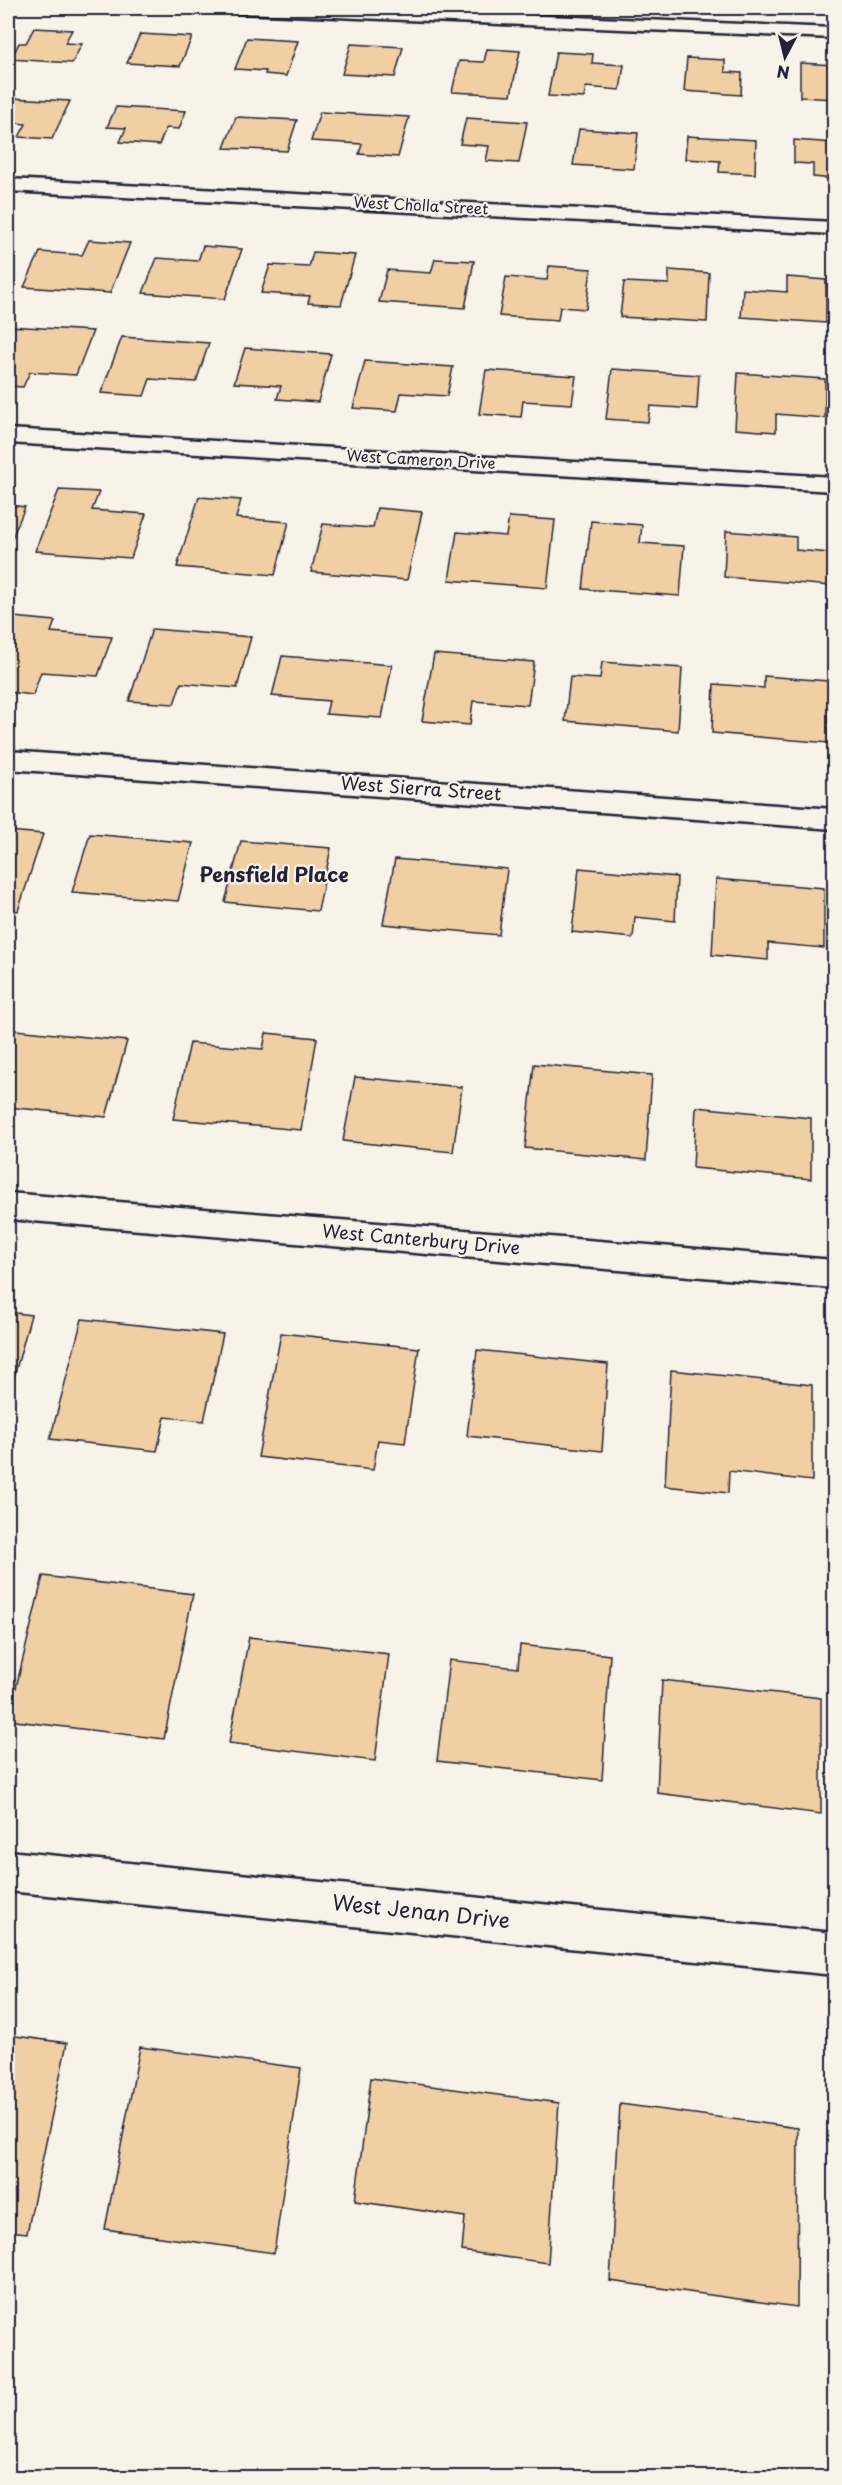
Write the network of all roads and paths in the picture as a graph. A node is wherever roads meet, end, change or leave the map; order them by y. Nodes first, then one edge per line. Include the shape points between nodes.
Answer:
1 (239, 8) edge
2 (834, 33) edge
3 (8, 185) edge
4 (834, 228) edge
5 (8, 436) edge
6 (834, 484) edge
7 (8, 760) edge
8 (834, 819) edge
9 (8, 1206) edge
10 (834, 1274) edge
11 (8, 1871) edge
12 (834, 1954) edge

1 - 2 street
3 - 4 street, West Cholla Street
5 - 6 street, West Cameron Drive
7 - 8 street, West Sierra Street
9 - 10 street, West Canterbury Drive
11 - 12 street, West Jenan Drive

